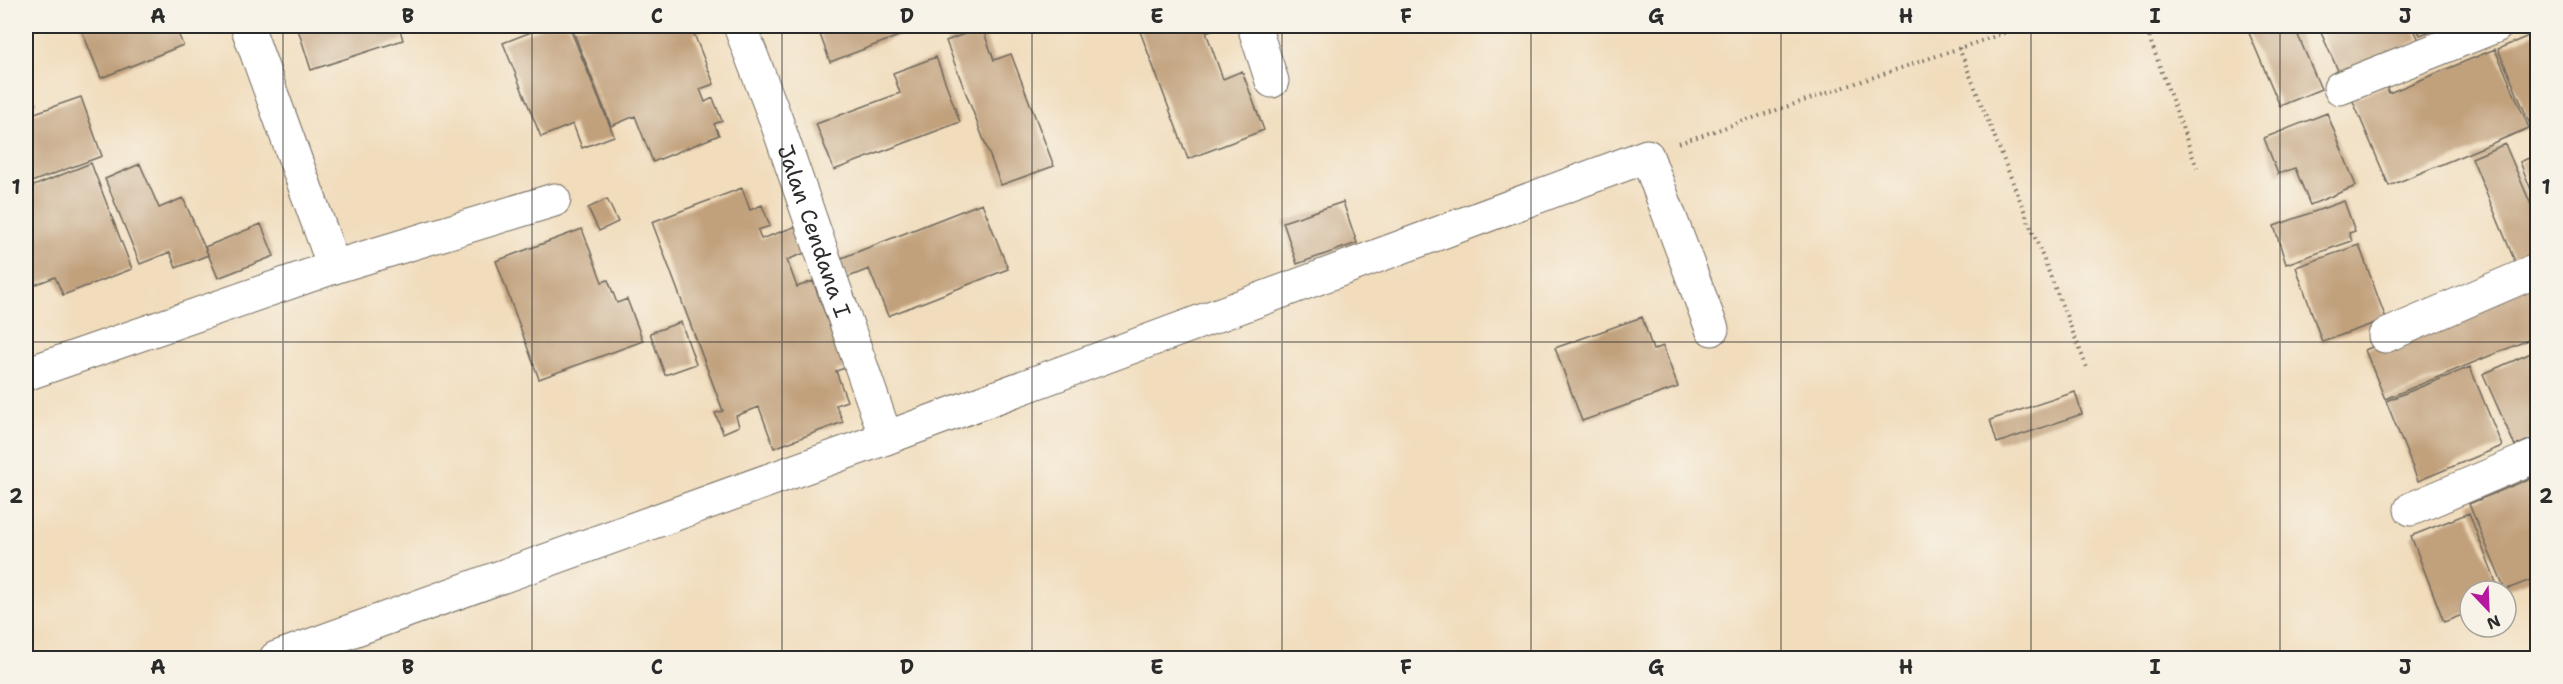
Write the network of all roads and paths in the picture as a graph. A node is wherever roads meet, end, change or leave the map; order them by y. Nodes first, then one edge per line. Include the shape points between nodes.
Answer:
1 (247, 26) edge
2 (740, 26) edge
3 (1254, 26) edge
4 (2025, 26) edge
5 (2145, 26) edge
6 (2496, 26) edge
7 (1959, 48) junction
8 (1272, 81) dead end
9 (2340, 88) dead end
10 (1647, 156) junction
11 (2197, 168) dead end
12 (555, 200) dead end
13 (334, 267) junction
14 (2538, 270) edge
15 (1712, 329) dead end
16 (2385, 336) dead end
17 (2088, 370) dead end
18 (26, 374) edge
19 (886, 438) junction
20 (2538, 455) edge
21 (2411, 509) dead end
22 (276, 658) edge

1 - 13 street
2 - 19 street, Jalan Cendana I
3 - 8 street
4 - 7 path
5 - 11 path
6 - 9 street
7 - 10 path
7 - 17 path
10 - 15 street
10 - 19 street
12 - 13 street
13 - 18 street
14 - 16 street
19 - 22 street
20 - 21 street

